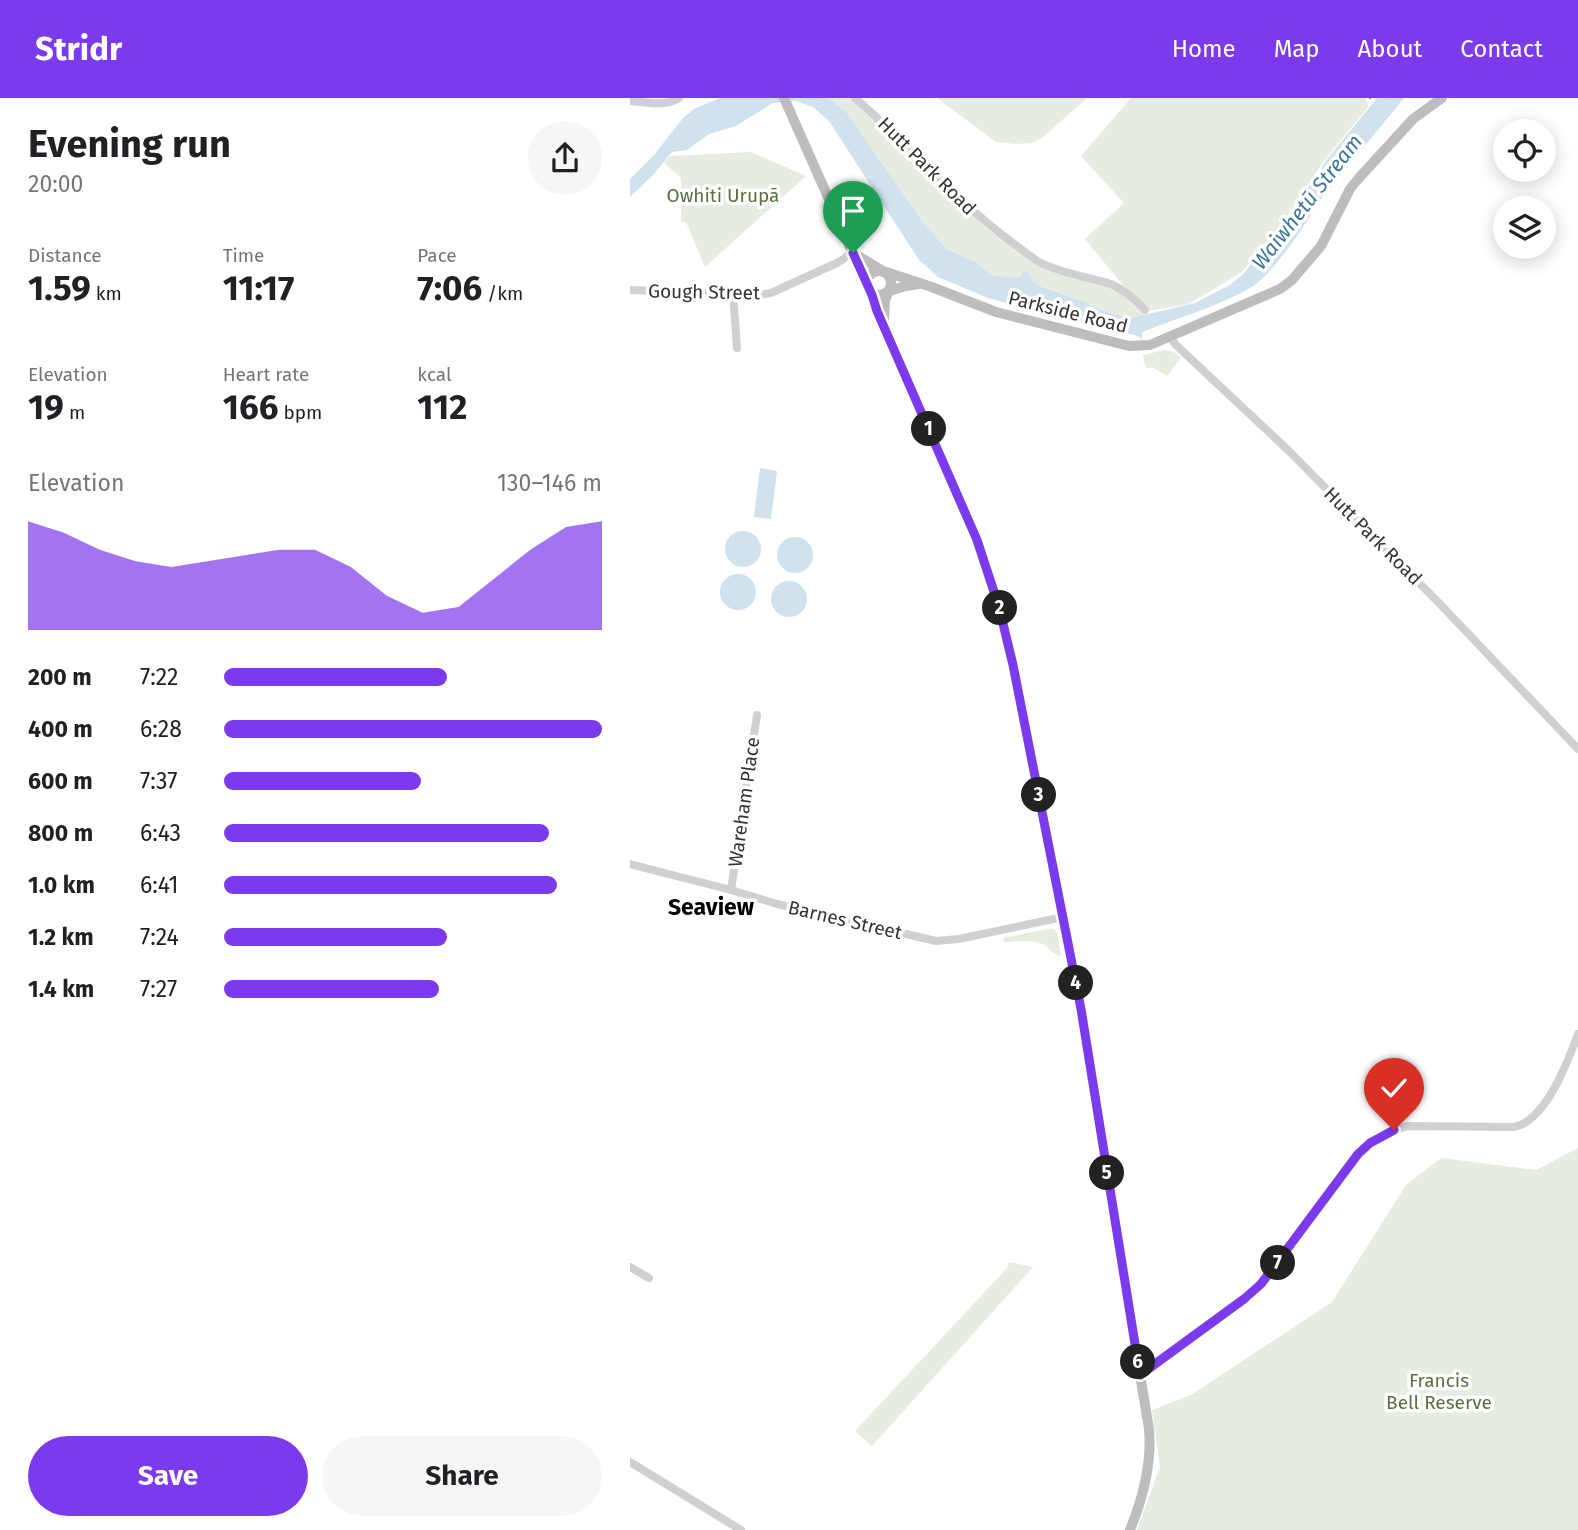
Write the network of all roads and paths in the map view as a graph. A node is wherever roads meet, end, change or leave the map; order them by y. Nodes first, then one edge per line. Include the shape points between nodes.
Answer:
1 (679, 98) edge
2 (855, 98) edge
3 (1442, 98) edge
4 (630, 101) edge
5 (785, 102) edge
6 (853, 253) junction
7 (884, 271) junction
8 (924, 284) junction
9 (869, 288) junction
10 (630, 290) edge
11 (889, 291) junction
12 (733, 294) junction
13 (1145, 310) dead end
14 (884, 326) junction
15 (1170, 337) junction
16 (737, 348) dead end
17 (757, 715) dead end
18 (1576, 745) edge
19 (631, 867) edge
20 (731, 890) junction
21 (1063, 917) junction
22 (1578, 1034) edge
23 (630, 1267) edge
24 (649, 1278) dead end
25 (1140, 1375) junction
26 (630, 1462) edge
27 (741, 1530) edge
28 (1130, 1530) edge

1 - 4 street via 667,103
2 - 13 street, Hutt Park Road via 992,228 1049,267 1111,284
3 - 15 main road, Parkside Road via 1413,120 1358,179 1327,237 1292,280
5 - 6 main road
6 - 7 main road, Parkside Road
6 - 9 main road
6 - 12 street, Gough Street via 771,293
7 - 8 main road, Parkside Road
7 - 9 main road via 872,272
7 - 11 main road via 892,282
8 - 11 main road
8 - 15 main road, Parkside Road via 996,312 1129,346 1150,345
9 - 11 main road via 878,295
9 - 14 main road
10 - 12 street, Gough Street
11 - 14 main road
12 - 16 street
14 - 21 main road via 967,515 997,597
15 - 18 street, Hutt Park Road via 1298,460
17 - 20 street, Wareham Place
19 - 20 street, Barnes Street
20 - 21 street, Barnes Street via 936,941
21 - 25 main road
22 - 25 street via 1555,1088 1522,1126 1407,1126 1370,1143 1261,1284
23 - 24 street
25 - 28 main road via 1150,1452
26 - 27 street

